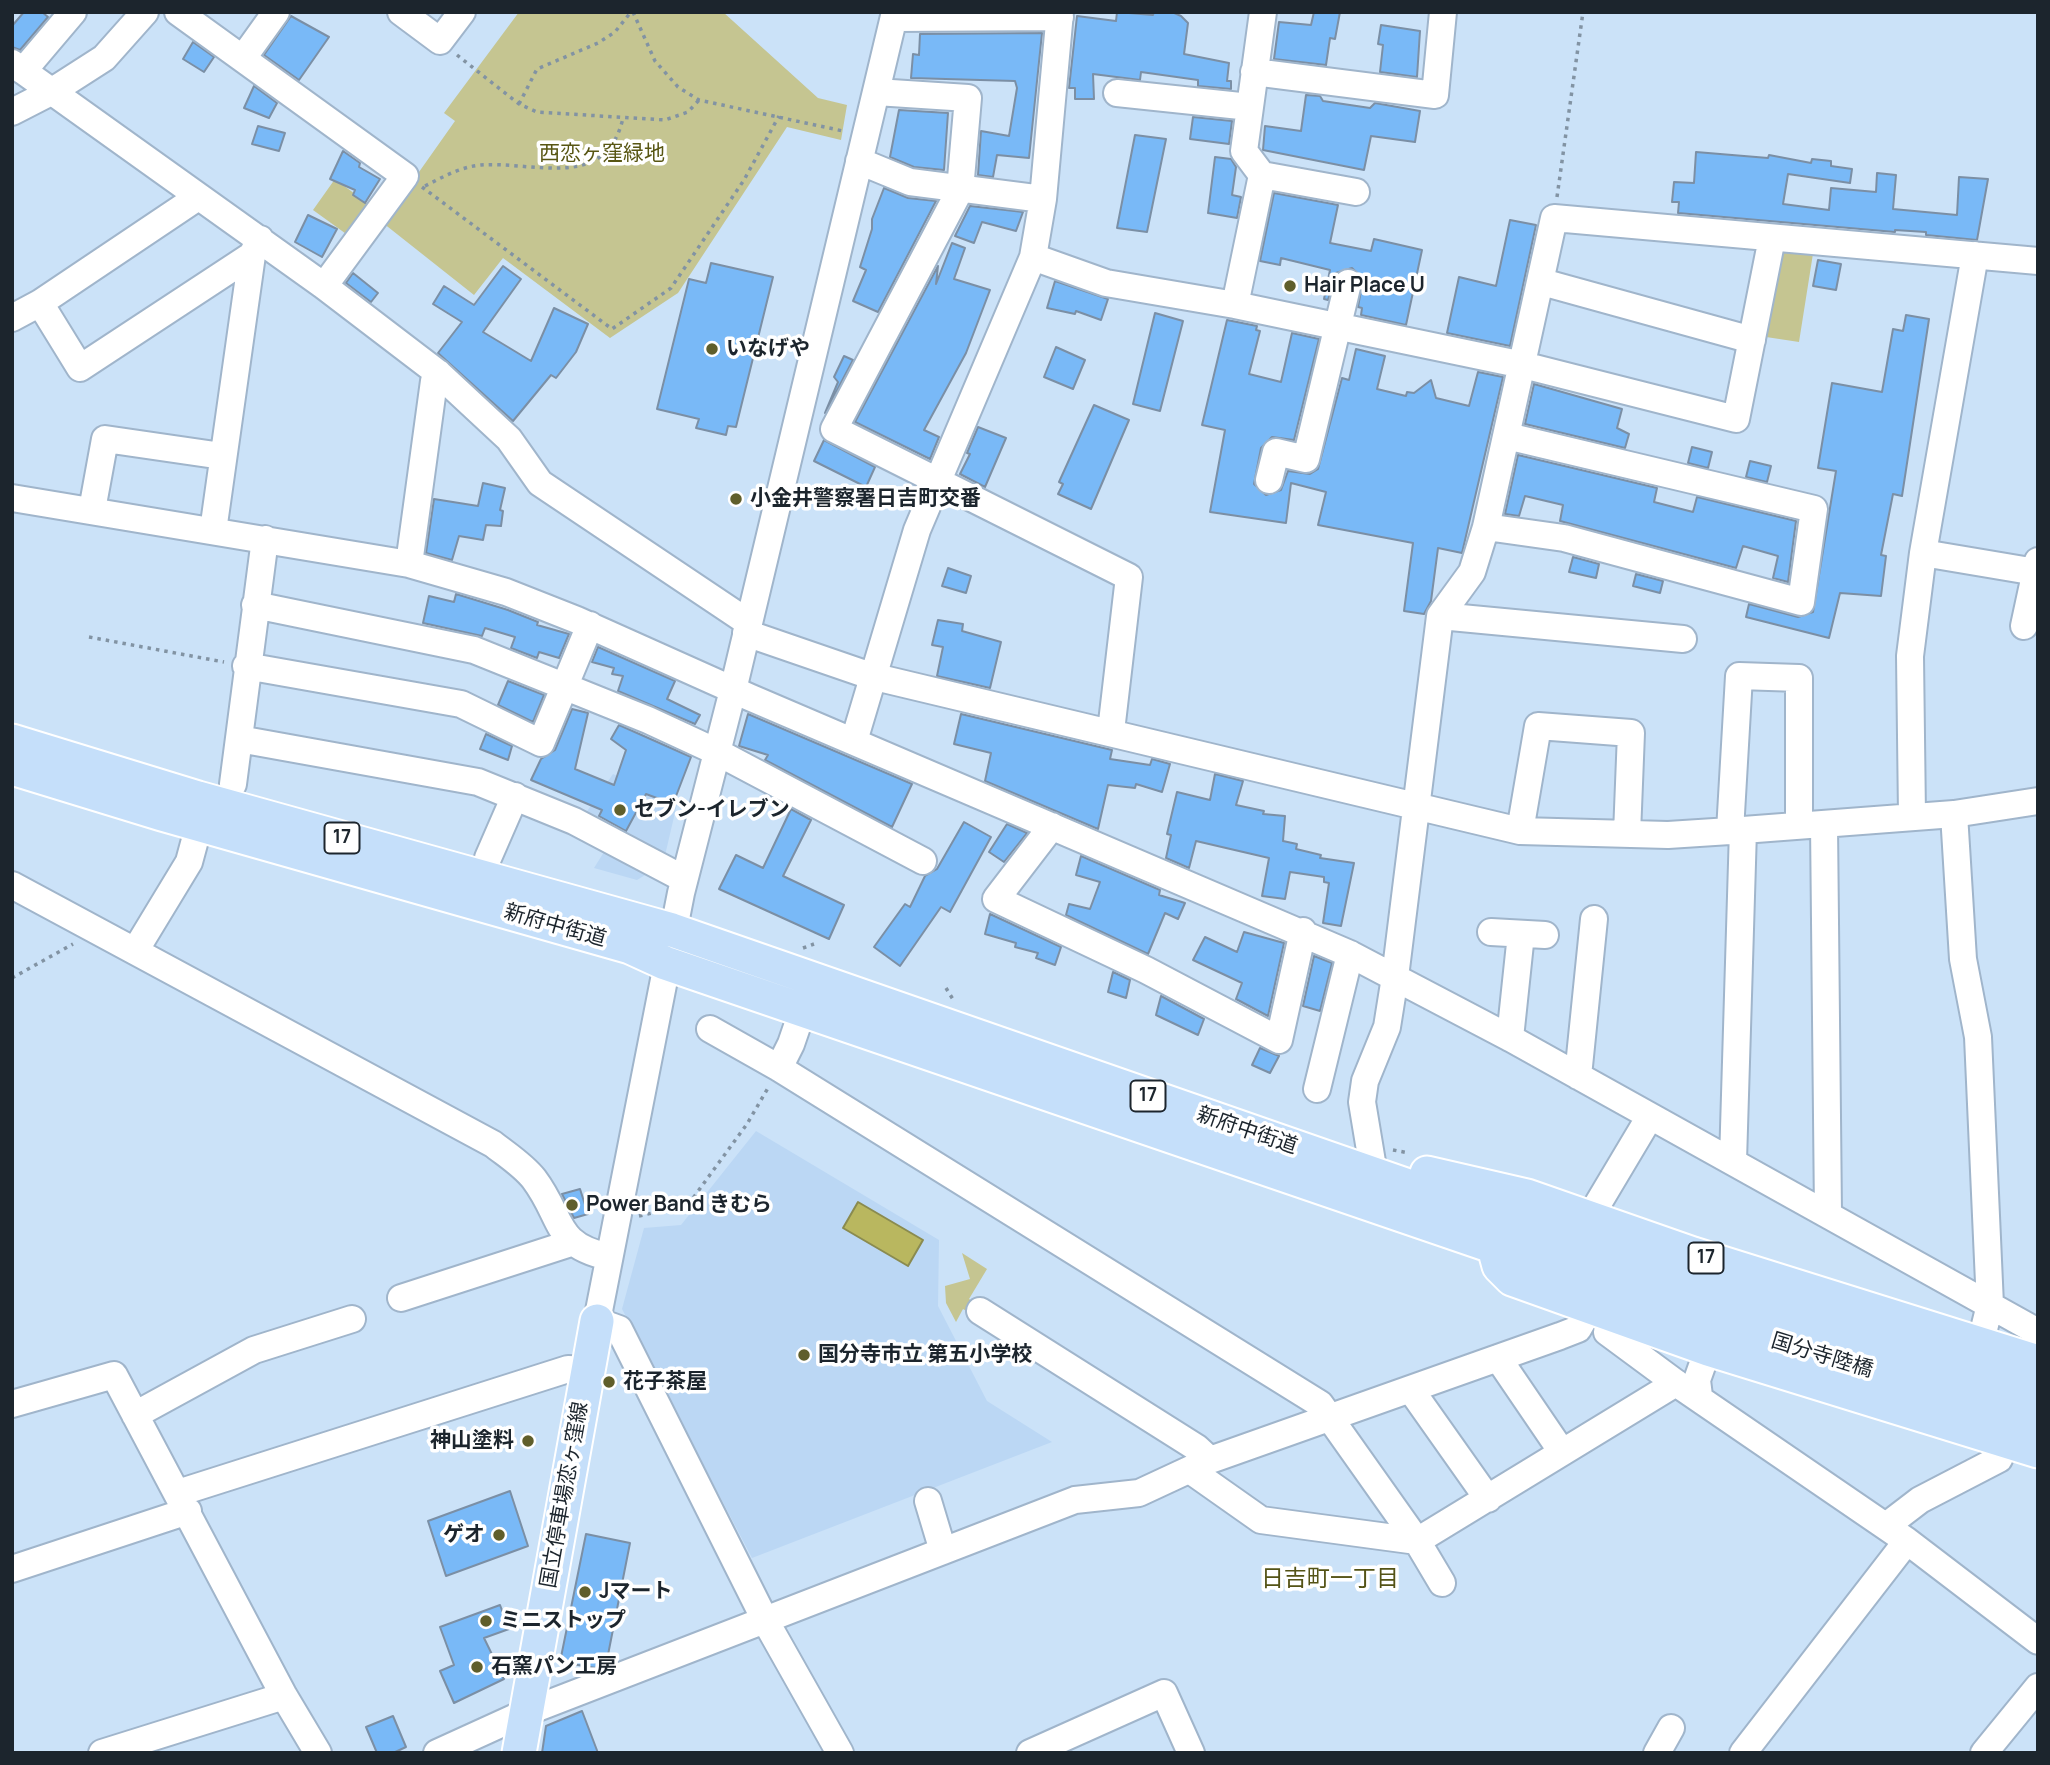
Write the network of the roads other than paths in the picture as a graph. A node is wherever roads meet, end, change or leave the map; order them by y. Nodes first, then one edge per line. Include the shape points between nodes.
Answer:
1 (73, 12) edge
2 (145, 12) edge
3 (178, 12) edge
4 (276, 12) edge
5 (401, 12) edge
6 (462, 12) edge
7 (1263, 12) edge
8 (1443, 12) edge
9 (1060, 14) edge
10 (895, 15) edge
11 (243, 58) junction
12 (18, 67) edge
13 (1254, 72) junction
14 (51, 92) junction
15 (876, 92) junction
16 (1116, 93) dead end
17 (1250, 107) junction
18 (12, 112) edge
19 (859, 161) junction
20 (1262, 175) junction
21 (960, 190) junction
22 (1356, 192) dead end
23 (198, 197) junction
24 (1043, 199) junction
25 (1772, 238) junction
26 (256, 247) junction
27 (1975, 255) junction
28 (1033, 257) junction
29 (2038, 261) edge
30 (1542, 282) junction
31 (1348, 283) dead end
32 (324, 286) junction
33 (40, 303) junction
34 (1235, 305) junction
35 (12, 318) edge
36 (1338, 327) junction
37 (1752, 340) junction
38 (1523, 365) junction
39 (438, 373) junction
40 (1507, 436) junction
41 (222, 456) junction
42 (938, 479) junction
43 (1269, 480) dead end
44 (12, 498) edge
45 (92, 510) junction
46 (1486, 527) junction
47 (213, 531) junction
48 (265, 539) junction
49 (1923, 553) junction
50 (409, 564) junction
51 (2037, 566) edge
52 (256, 605) junction
53 (1440, 616) junction
54 (590, 625) junction
55 (2024, 625) dead end
56 (748, 628) junction
57 (1683, 639) dead end
58 (246, 666) junction
59 (871, 676) junction
60 (564, 686) junction
61 (733, 690) junction
62 (1111, 731) junction
63 (239, 739) junction
64 (12, 741) edge
65 (854, 741) junction
66 (717, 752) junction
67 (12, 768) edge
68 (233, 784) junction
69 (515, 796) junction
70 (2038, 801) edge
71 (1416, 807) junction
72 (199, 811) junction
73 (1955, 814) junction
74 (1912, 816) junction
75 (1811, 825) junction
76 (1052, 826) junction
77 (1520, 831) junction
78 (1737, 831) junction
79 (1627, 834) junction
80 (488, 858) junction
81 (923, 861) dead end
82 (684, 879) junction
83 (12, 885) edge
84 (582, 905) junction
85 (1594, 919) dead end
86 (672, 930) junction
87 (1303, 931) junction
88 (1491, 932) dead end
89 (135, 951) junction
90 (1350, 954) junction
91 (665, 963) junction
92 (1395, 976) junction
93 (803, 1009) junction
94 (710, 1029) dead end
95 (1510, 1038) junction
96 (779, 1068) junction
97 (1578, 1076) junction
98 (1317, 1089) dead end
99 (1090, 1106) junction
100 (1649, 1118) junction
101 (1733, 1161) junction
102 (1374, 1174) junction
103 (1828, 1214) junction
104 (1590, 1217) junction
105 (571, 1243) junction
106 (609, 1257) junction
107 (1607, 1296) junction
108 (401, 1298) dead end
109 (1990, 1305) junction
110 (980, 1311) dead end
111 (352, 1319) dead end
112 (597, 1321) junction
113 (2038, 1332) edge
114 (1980, 1345) junction
115 (1709, 1349) junction
116 (1498, 1358) junction
117 (2038, 1362) edge
118 (588, 1370) junction
119 (1676, 1383) junction
120 (1411, 1390) junction
121 (2038, 1393) edge
122 (1699, 1396) junction
123 (12, 1405) edge
124 (135, 1415) junction
125 (1332, 1418) junction
126 (2038, 1423) edge
127 (2006, 1441) junction
128 (2038, 1451) edge
129 (1562, 1452) junction
130 (1200, 1465) junction
131 (1488, 1499) junction
132 (928, 1501) dead end
133 (183, 1502) junction
134 (1897, 1534) junction
135 (1417, 1541) junction
136 (943, 1551) junction
137 (12, 1569) edge
138 (1442, 1583) dead end
139 (765, 1620) junction
140 (2038, 1641) edge
141 (2038, 1687) edge
142 (284, 1696) junction
143 (527, 1712) junction
144 (1671, 1728) dead end
145 (102, 1753) edge
146 (318, 1753) edge
147 (437, 1753) edge
148 (519, 1753) edge
149 (840, 1753) edge
150 (1030, 1753) edge
151 (1191, 1753) edge
152 (1657, 1753) edge
153 (1743, 1753) edge
154 (1984, 1753) edge

1 - 12 street
2 - 14 street via 104,58
3 - 11 street
4 - 11 street
5 - 6 street via 440,41
7 - 13 street
8 - 13 street via 1435,95
9 - 10 street
9 - 24 street
10 - 15 street
11 - 32 street via 414,182
12 - 14 street
13 - 17 street
14 - 18 street
14 - 23 street
15 - 19 street
15 - 21 street via 968,97
16 - 17 street
17 - 20 street via 1244,151
19 - 21 street via 910,182
19 - 56 street
20 - 22 street
20 - 34 street
21 - 24 street
21 - 42 street via 834,429
23 - 26 street
23 - 33 street
24 - 28 street
25 - 27 street
25 - 30 street via 1554,218
25 - 37 street
26 - 32 street
26 - 33 street via 80,368
26 - 41 street
27 - 29 street
27 - 49 street
28 - 34 street via 1105,283
28 - 42 street
30 - 37 street
30 - 38 street
31 - 36 street
32 - 39 street
33 - 35 street
34 - 36 street
36 - 38 street
36 - 43 street via 1306,459 1276,453
37 - 38 street via 1736,419
38 - 40 street
39 - 50 street
39 - 56 street via 509,439 540,483
40 - 46 street
40 - 46 street via 1814,509 1801,602 1564,538
41 - 45 street via 105,439
41 - 47 street
42 - 59 street
42 - 62 street via 1129,577
44 - 45 street
45 - 47 street
46 - 53 street via 1472,572
47 - 48 street
48 - 50 street
48 - 52 street
49 - 51 street
49 - 74 street via 1910,656
50 - 54 street via 506,592
51 - 55 street
52 - 58 street
52 - 60 street via 474,650
53 - 57 street
53 - 71 street
54 - 60 street
54 - 61 street
56 - 59 street
56 - 61 street
58 - 60 street via 461,704 541,743
58 - 63 street
59 - 62 street
59 - 65 street
60 - 66 street
61 - 65 street
61 - 66 street
62 - 71 street
63 - 68 street
63 - 69 street via 478,782
64 - 72 main road, 新府中街道 / 17
65 - 76 street
66 - 81 street
66 - 82 street
67 - 72 main road, 新府中街道 / 17
68 - 72 main road
68 - 80 main road
69 - 80 street
69 - 82 street via 574,821
70 - 73 street
71 - 77 street
71 - 92 street
72 - 84 main road, 新府中街道 / 17
72 - 89 street via 188,862
72 - 91 main road, 新府中街道 / 17 via 492,908 615,943
73 - 74 street
73 - 109 street via 1963,959 1978,1037
74 - 75 street
75 - 78 street
75 - 78 street via 1799,678 1739,676
75 - 103 street
76 - 87 street
76 - 87 street via 996,899 1279,1040
77 - 79 street
77 - 79 street via 1538,726 1632,733
78 - 79 street
78 - 101 street
80 - 84 main road via 568,881
82 - 86 street
83 - 89 street
84 - 86 main road, 新府中街道 / 17
85 - 97 street
86 - 91 street
86 - 99 main road, 新府中街道 / 17 via 692,951 952,1041
86 - 102 main road, 新府中街道 / 17
87 - 90 street
88 - 95 street via 1533,935
89 - 105 street via 493,1144 535,1180
90 - 92 street
90 - 98 street
91 - 93 main road, 新府中街道 / 17
91 - 106 street
92 - 95 street
92 - 102 street via 1387,1027 1365,1081 1362,1102
93 - 96 street
93 - 99 main road, 新府中街道 / 17
94 - 96 street
95 - 97 street
96 - 125 street via 1320,1404
97 - 100 street
99 - 107 main road, 新府中街道 / 17 via 1493,1244
100 - 101 street
100 - 104 street
101 - 103 street
102 - 104 main road, 17 via 1401,1167 1527,1196
102 - 107 main road, 新府中街道 / 17
103 - 109 street
104 - 114 main road, 17
105 - 106 street
105 - 108 street
106 - 112 street
107 - 115 main road, 17
107 - 116 street via 1578,1329
107 - 119 street
107 - 121 main road, 国分寺陸橋 / 17
107 - 126 main road, 国分寺陸橋 / 17 via 1746,1333
109 - 113 street
109 - 114 street
110 - 130 street via 1197,1448
111 - 124 street via 254,1350
112 - 118 main road, 国立停車場恋ヶ窪線
112 - 139 street via 619,1329
114 - 117 main road, 17
115 - 122 street via 1697,1380
115 - 127 main road, 17
116 - 120 street
116 - 129 street
118 - 133 street via 561,1372
118 - 143 main road, 国立停車場恋ヶ窪線
119 - 122 street
119 - 129 street
120 - 125 street
120 - 131 street
122 - 134 street
123 - 124 street via 114,1375
124 - 133 street
125 - 130 street
125 - 135 street
127 - 128 main road, 17
127 - 134 street via 1999,1459 1920,1500
129 - 131 street
130 - 135 street via 1261,1520
130 - 136 street via 1139,1493 1075,1500
131 - 135 street
132 - 136 street
133 - 137 street
133 - 142 street
134 - 140 street
134 - 153 street
135 - 138 street
136 - 139 street
139 - 143 street
139 - 149 street
141 - 154 street
142 - 145 street
142 - 146 street
143 - 147 street
143 - 148 main road, 国立停車場恋ヶ窪線
144 - 152 street
150 - 151 street via 1164,1692

